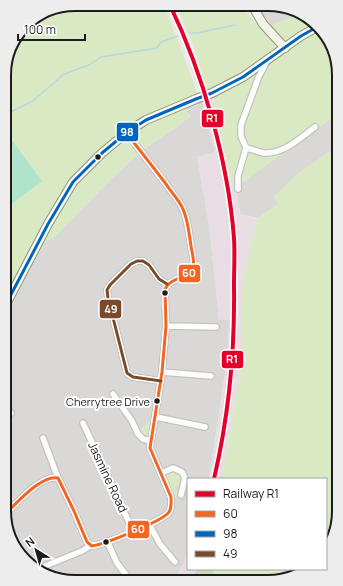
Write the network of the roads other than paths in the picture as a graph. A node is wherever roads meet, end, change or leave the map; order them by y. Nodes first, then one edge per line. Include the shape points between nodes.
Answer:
1 (255, 11) edge
2 (313, 30) edge
3 (285, 48) junction
4 (267, 61) junction
5 (315, 127) dead end
6 (126, 133) junction
7 (246, 148) junction
8 (238, 189) dead end
9 (167, 284) junction
10 (11, 295) edge
11 (166, 326) junction
12 (216, 327) dead end
13 (162, 372) junction
14 (211, 376) dead end
15 (161, 381) junction
16 (113, 394) dead end
17 (156, 417) junction
18 (84, 423) dead end
19 (205, 427) dead end
20 (43, 438) dead end
21 (151, 441) junction
22 (161, 473) junction
23 (58, 478) junction
24 (180, 491) dead end
25 (11, 509) edge
26 (149, 524) junction
27 (133, 531) junction
28 (107, 541) junction
29 (89, 544) junction
30 (176, 562) dead end
31 (45, 566) dead end
32 (126, 575) edge

1 - 3 street via 263,24
2 - 3 street
3 - 4 street
4 - 6 street via 212,93 146,120
4 - 7 street via 241,125 241,136
5 - 7 street via 276,152 265,153
6 - 9 street via 182,208 190,239 193,268 182,278
6 - 10 street via 73,182
7 - 8 street via 238,176
9 - 11 street
9 - 15 street via 158,279 149,265 137,261 115,279 107,290 127,373 133,377
11 - 12 street
11 - 13 street
13 - 14 street
13 - 15 street
15 - 17 street
16 - 21 street via 138,434 143,439
17 - 19 street
17 - 21 street
18 - 27 street, Jasmine Road
20 - 23 street
21 - 22 street via 150,448
22 - 24 street via 173,468 182,472 184,478
22 - 26 street via 171,497 169,512
23 - 25 street via 40,482
23 - 29 street
26 - 27 street
26 - 30 street via 160,544
27 - 28 street
28 - 29 street via 92,546
28 - 32 street via 117,563
29 - 31 street via 82,551

